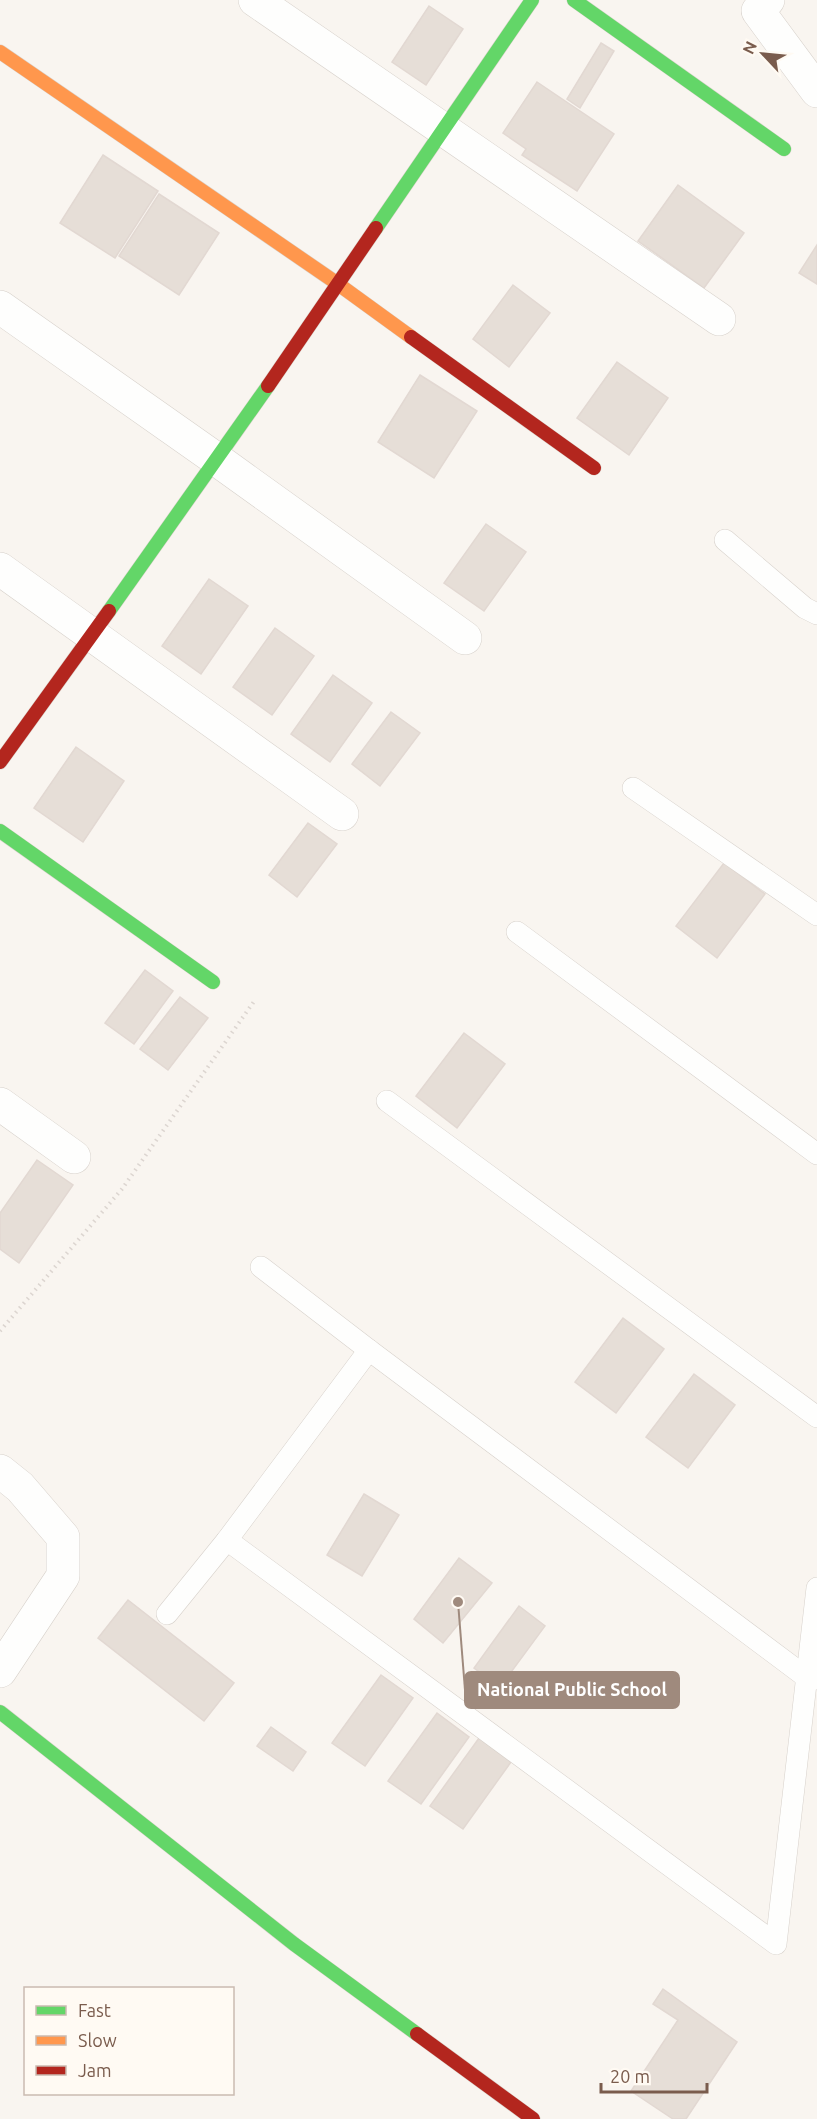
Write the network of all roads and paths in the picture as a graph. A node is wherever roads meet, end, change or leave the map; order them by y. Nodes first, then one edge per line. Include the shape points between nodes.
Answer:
1 (255, 0) edge
2 (532, 0) edge
3 (574, 0) edge
4 (768, 0) edge
5 (0, 52) edge
6 (817, 90) edge
7 (443, 131) junction
8 (784, 149) dead end
9 (338, 284) junction
10 (0, 307) edge
11 (718, 319) dead end
12 (216, 459) junction
13 (594, 468) dead end
14 (725, 540) dead end
15 (0, 569) edge
16 (817, 614) edge
17 (93, 634) junction
18 (465, 638) dead end
19 (0, 762) edge
20 (633, 788) dead end
21 (342, 814) dead end
22 (0, 831) edge
23 (817, 915) edge
24 (516, 932) dead end
25 (213, 982) dead end
26 (255, 999) dead end
27 (387, 1101) dead end
28 (0, 1104) edge
29 (817, 1154) edge
30 (74, 1157) dead end
31 (261, 1267) dead end
32 (0, 1331) edge
33 (369, 1350) junction
34 (817, 1417) edge
35 (0, 1472) edge
36 (227, 1540) junction
37 (817, 1588) edge
38 (166, 1614) dead end
39 (0, 1671) edge
40 (812, 1678) edge
41 (0, 1712) edge
42 (533, 2119) edge

1 - 7 street
2 - 7 street
3 - 8 street
4 - 6 street via 758,11
5 - 9 street
7 - 9 street
7 - 11 street
9 - 12 street
9 - 13 street
10 - 12 street
12 - 17 street
12 - 18 street
14 - 16 lane
15 - 17 street
17 - 19 street
17 - 21 street
20 - 23 lane
22 - 25 street
24 - 29 lane
26 - 32 path via 122,1189
27 - 34 lane
28 - 30 street
31 - 33 lane
33 - 36 lane
33 - 40 lane
35 - 39 street via 20,1487 63,1536 63,1576
36 - 38 lane
36 - 40 lane via 777,1944
37 - 40 lane
41 - 42 street via 294,1944

